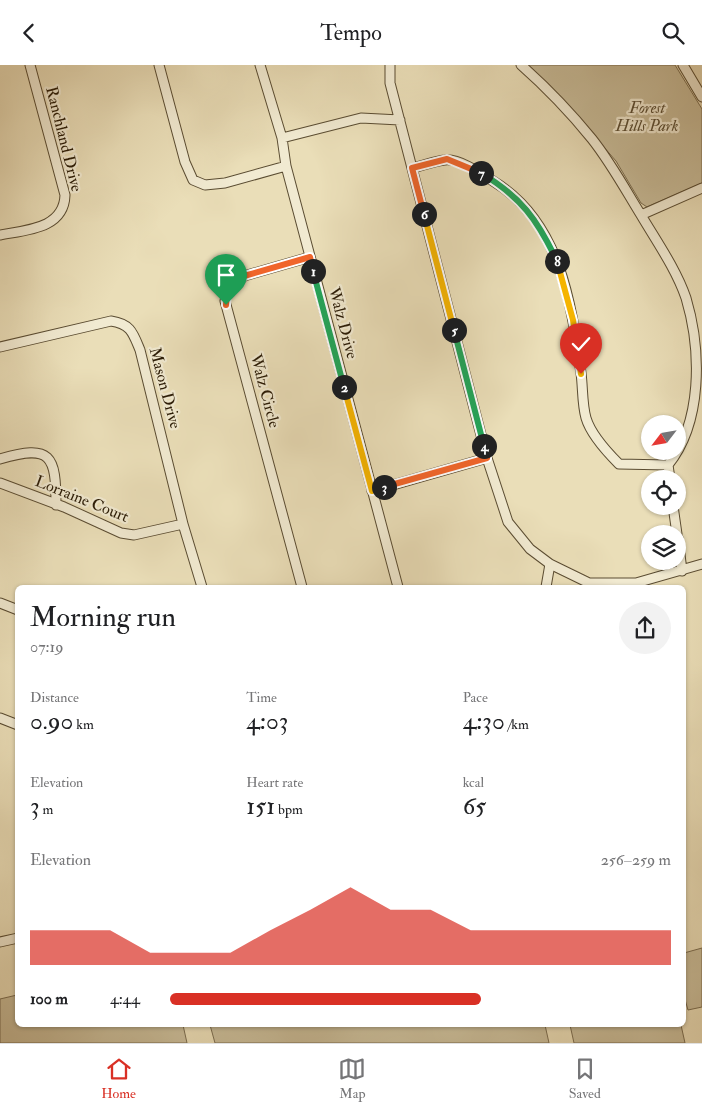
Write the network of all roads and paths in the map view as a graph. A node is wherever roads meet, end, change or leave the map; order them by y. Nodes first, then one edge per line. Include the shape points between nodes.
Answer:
1 (30, 65) edge
2 (159, 65) edge
3 (260, 65) edge
4 (390, 65) edge
5 (521, 65) edge
6 (683, 65) edge
7 (702, 97) edge
8 (400, 120) junction
9 (282, 138) junction
10 (286, 166) junction
11 (412, 168) junction
12 (702, 188) edge
13 (641, 215) junction
14 (0, 235) edge
15 (310, 257) junction
16 (0, 347) edge
17 (487, 458) junction
18 (0, 459) edge
19 (668, 465) junction
20 (669, 470) edge
21 (0, 483) edge
22 (372, 491) junction
23 (56, 505) junction
24 (183, 524) junction
25 (702, 564) edge
26 (550, 565) junction
27 (682, 571) joint
28 (201, 585) edge
29 (301, 585) edge
30 (397, 585) edge
31 (546, 585) edge
32 (0, 603) edge
33 (15, 609) edge
34 (0, 718) edge
35 (15, 724) edge
36 (15, 939) edge
37 (0, 942) edge

1 - 14 street, Ranchland Drive via 65,195 64,203 62,211 52,222
2 - 10 street via 184,162 193,180 205,185
3 - 9 street, Walz Drive
4 - 8 street via 390,83
5 - 13 street via 548,89 592,139 618,174
6 - 7 street
8 - 9 street via 361,118
8 - 11 street
9 - 10 street, Walz Drive
10 - 15 street, Walz Drive
11 - 17 street
11 - 19 street via 447,159 474,169 503,187 526,209 541,227 560,266 573,320 587,419 605,449 619,464
12 - 13 street
13 - 19 street via 660,244 686,297 701,372 694,427 685,445
15 - 22 street, Walz Drive
15 - 29 street, Walz Circle via 244,276 227,292 225,301
16 - 24 street, Mason Drive via 111,321 123,323 131,330 140,350
17 - 22 street
17 - 26 street via 508,522 530,549
18 - 23 street via 30,451 45,455 55,467
19 - 20 street
21 - 23 street, Lorraine Court
22 - 30 street, Walz Drive
23 - 24 street, Lorraine Court via 127,534
24 - 28 street, Mason Drive
25 - 27 street
26 - 27 street via 589,583 636,583
26 - 31 street
32 - 33 street
34 - 35 street
36 - 37 street

